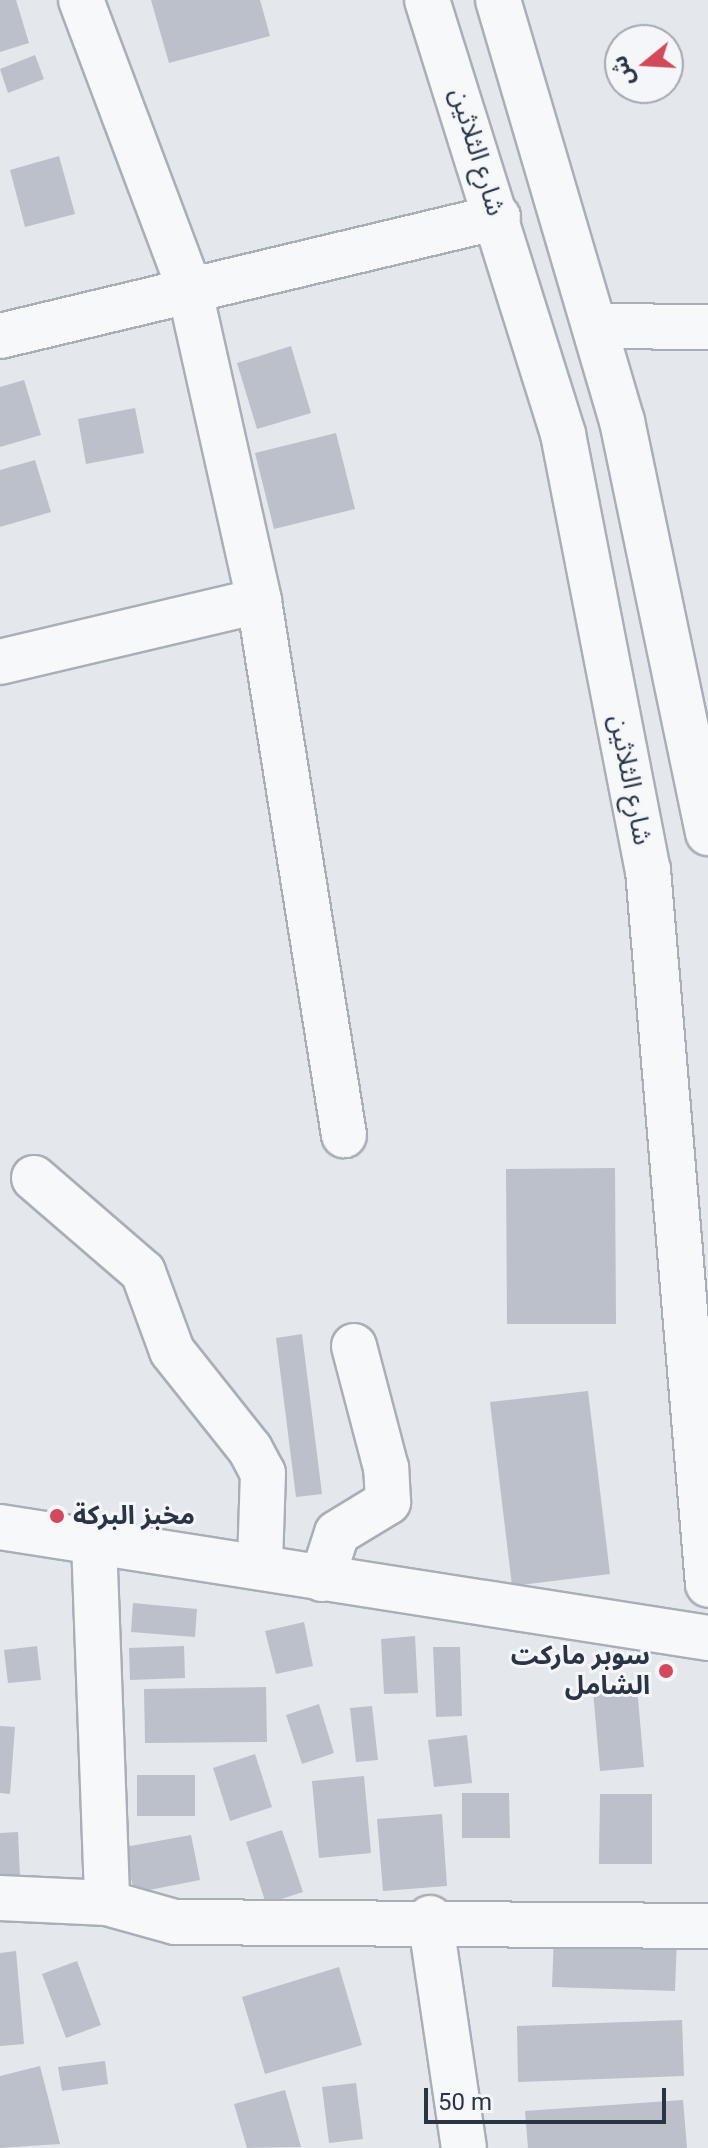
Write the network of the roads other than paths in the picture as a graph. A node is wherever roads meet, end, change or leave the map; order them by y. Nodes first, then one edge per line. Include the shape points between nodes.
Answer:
1 (81, 0) edge
2 (427, 0) edge
3 (498, 0) edge
4 (498, 217) junction
5 (189, 287) junction
6 (595, 326) junction
7 (708, 327) edge
8 (0, 336) edge
9 (259, 601) junction
10 (0, 662) edge
11 (708, 833) edge
12 (344, 1135) dead end
13 (34, 1178) dead end
14 (354, 1346) dead end
15 (0, 1527) edge
16 (94, 1541) junction
17 (260, 1564) junction
18 (322, 1579) junction
19 (708, 1584) edge
20 (708, 1638) edge
21 (0, 1898) edge
22 (107, 1903) junction
23 (430, 1918) junction
24 (708, 1926) edge
25 (464, 2148) edge

1 - 5 street
2 - 4 street, شارع الثلاثين
3 - 6 street
4 - 5 street
4 - 19 street, شارع الثلاثين via 563,434 648,870
5 - 8 street
5 - 9 street
6 - 7 street
6 - 11 street via 622,421
9 - 10 street
9 - 12 street
13 - 17 street via 143,1272 172,1351 250,1449 263,1473
14 - 18 street via 386,1468 388,1502 337,1533
15 - 16 street
16 - 17 street
16 - 22 street
17 - 18 street
18 - 20 street
21 - 22 street
22 - 23 street via 175,1922
23 - 24 street
23 - 25 street

